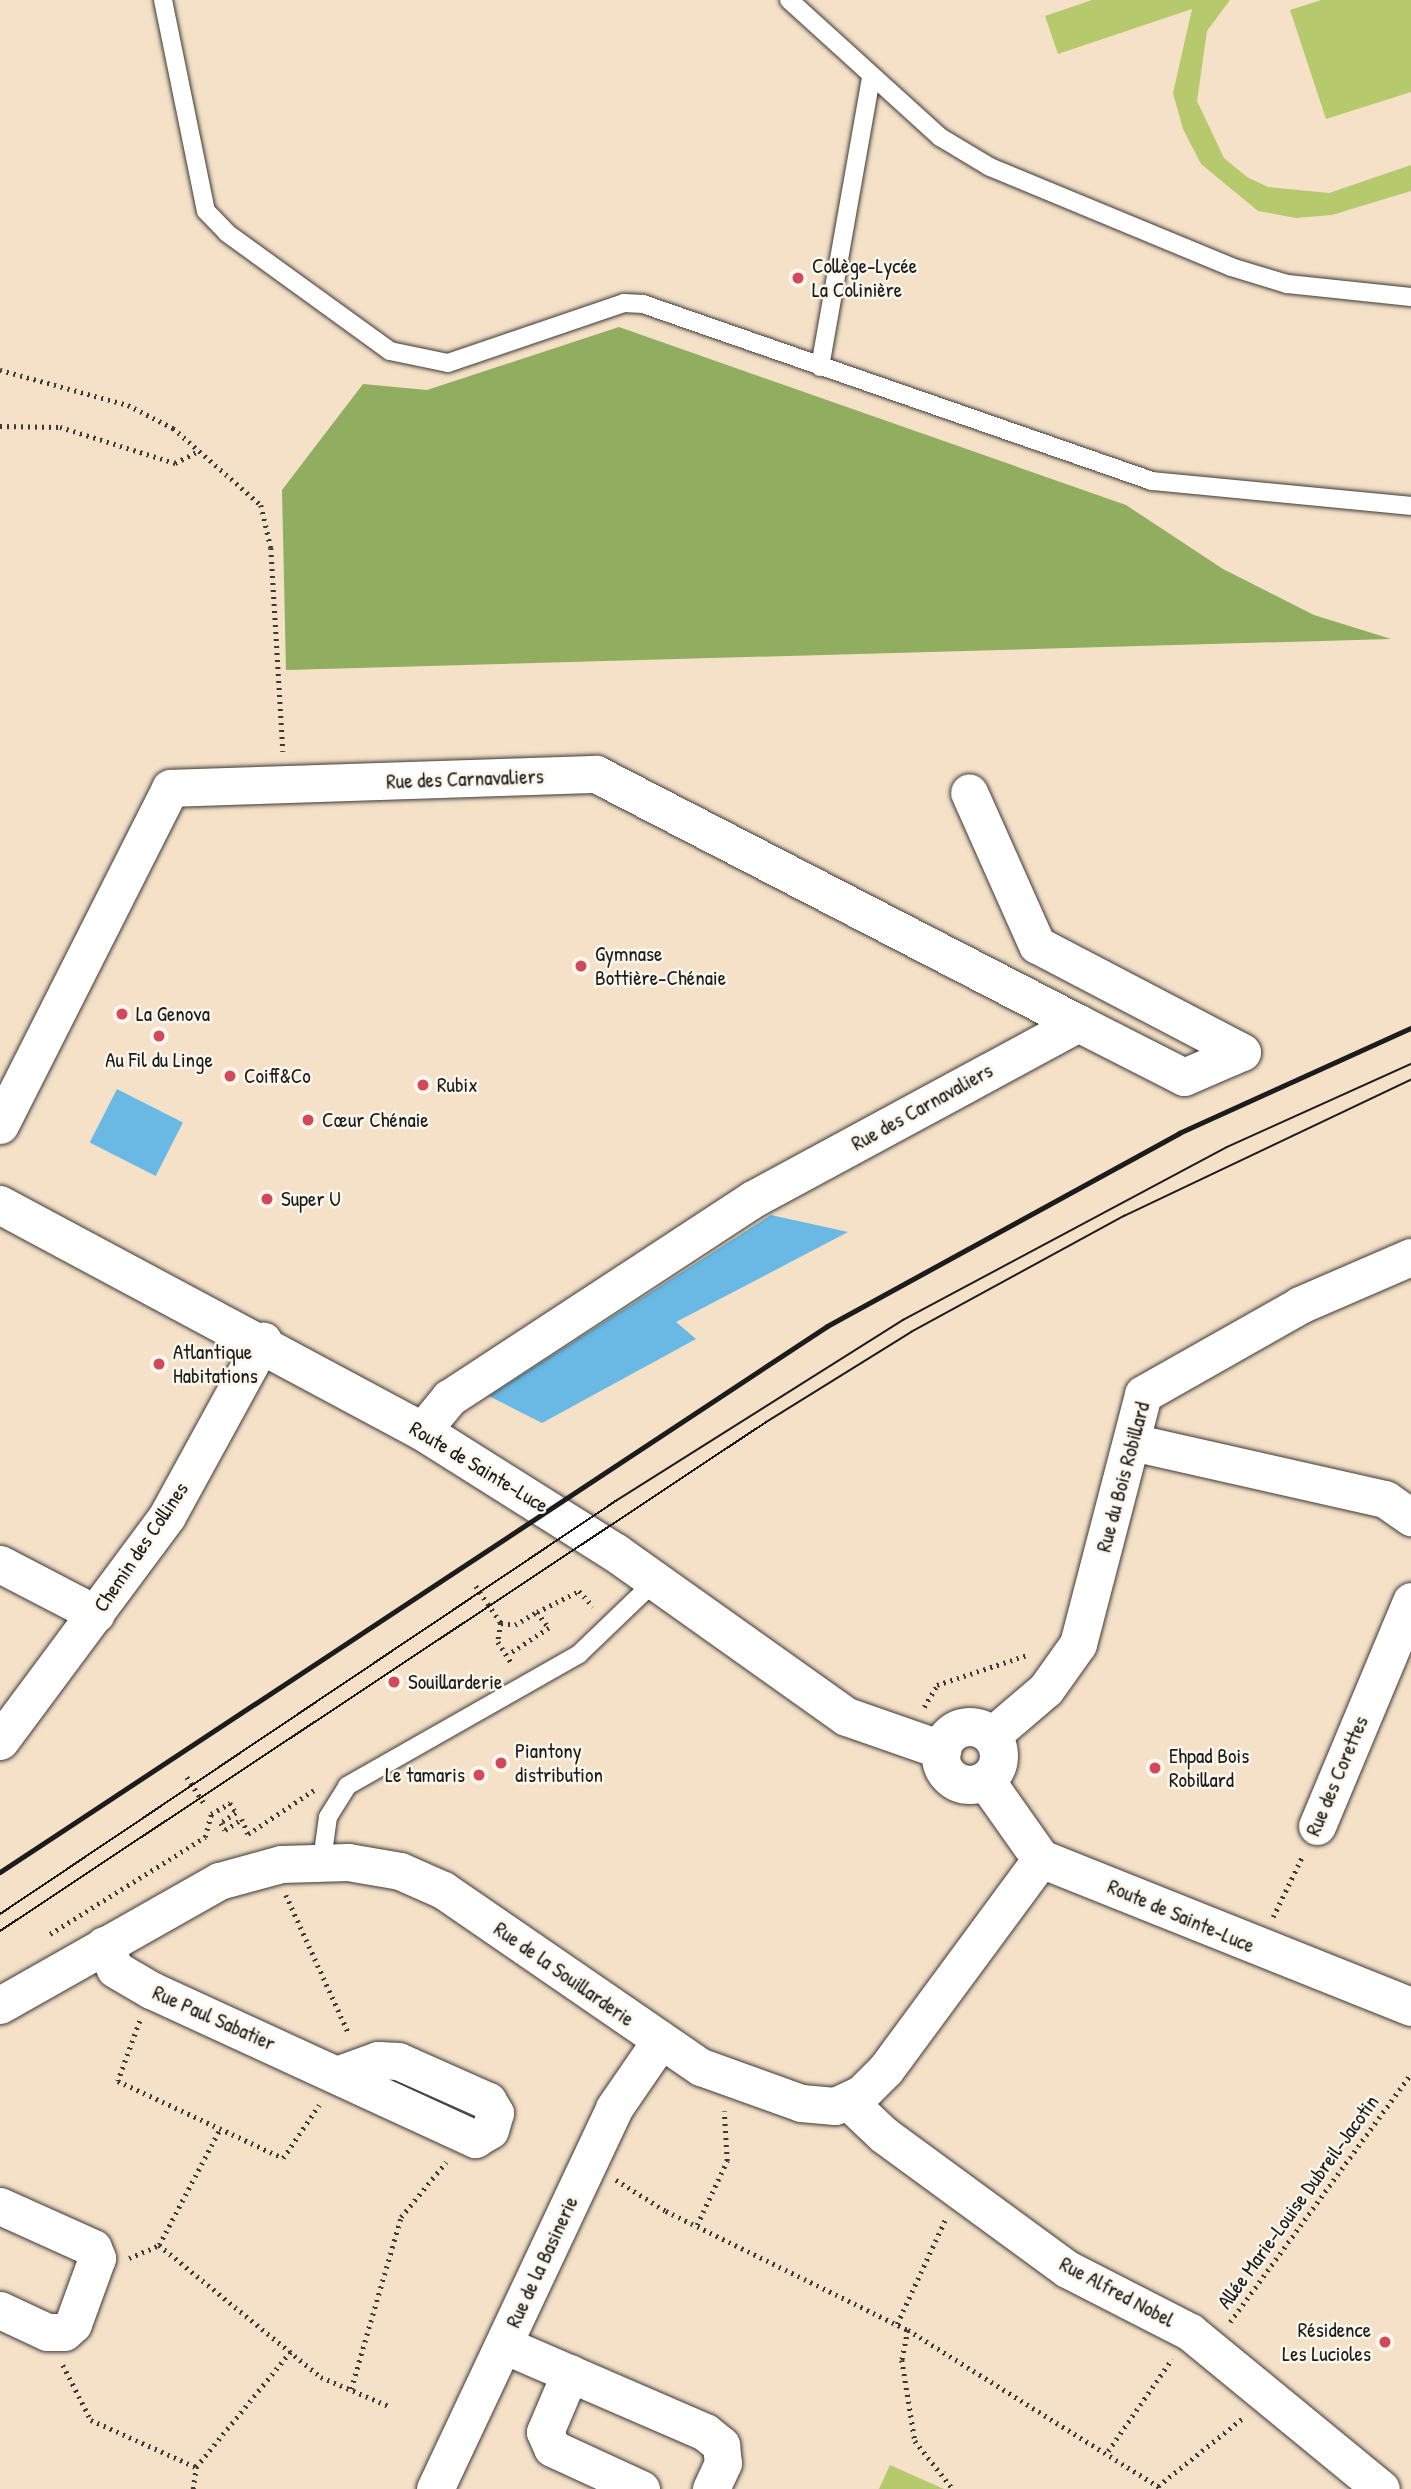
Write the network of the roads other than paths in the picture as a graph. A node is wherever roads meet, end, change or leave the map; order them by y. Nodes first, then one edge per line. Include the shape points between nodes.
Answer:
1 (163, 0) edge
2 (789, 0) edge
3 (871, 78) junction
4 (1411, 298) edge
5 (820, 367) junction
6 (1411, 506) edge
7 (969, 792) dead end
8 (1078, 1023) junction
9 (0, 1125) edge
10 (0, 1205) edge
11 (1411, 1257) edge
12 (263, 1341) junction
13 (422, 1431) junction
14 (1132, 1442) junction
15 (1411, 1517) edge
16 (0, 1564) edge
17 (654, 1582) junction
18 (1411, 1601) edge
19 (96, 1614) junction
20 (990, 1736) junction
21 (0, 1741) edge
22 (942, 1751) junction
23 (986, 1781) junction
24 (1317, 1826) road end
25 (1041, 1859) junction
26 (323, 1860) junction
27 (104, 1945) junction
28 (0, 2005) edge
29 (1411, 2007) edge
30 (660, 2041) junction
31 (849, 2102) junction
32 (468, 2135) road end
33 (0, 2206) edge
34 (0, 2310) edge
35 (504, 2345) junction
36 (570, 2373) junction
37 (435, 2489) edge
38 (641, 2489) edge
39 (711, 2489) edge
40 (1381, 2489) edge

1 - 5 lane via 206,211 227,233 390,351 448,363 625,303
2 - 3 lane
3 - 4 lane via 940,137 990,167 1231,267 1287,284
3 - 5 lane
5 - 6 lane via 1153,481
7 - 8 street, Rue des Carnavaliers via 1037,945 1242,1052 1184,1077
8 - 9 street, Rue des Carnavaliers via 596,774 170,788
8 - 13 street, Rue des Carnavaliers via 753,1199 449,1398
10 - 12 street, Route de Sainte-Luce
11 - 14 street, Rue du Bois Robillard via 1300,1305 1143,1394
12 - 13 street, Route de Sainte-Luce
12 - 19 street, Chemin des Collines via 167,1516
13 - 17 street, Route de Sainte-Luce
14 - 15 street via 1385,1499
14 - 20 street, Rue du Bois Robillard via 1078,1644 1046,1689
16 - 19 street
17 - 22 street, Route de Sainte-Luce via 847,1717
17 - 26 lane via 579,1654 347,1786 328,1817
18 - 24 street, Rue des Corettes
19 - 21 street, Chemin des Collines
20 - 22 street via 975,1728 958,1730
20 - 23 street via 999,1759
22 - 23 street via 944,1769 958,1783
23 - 25 street
25 - 29 street, Route de Sainte-Luce
25 - 31 street via 886,2068
26 - 27 street, Rue de la Souillarderie via 281,1864 219,1881
26 - 30 street, Rue de la Souillarderie via 400,1871 443,1889
27 - 28 street, Rue de la Souillarderie
27 - 32 street, Rue Paul Sabatier via 115,1969 151,1990 351,2070
30 - 31 street, Rue de la Souillarderie via 701,2067 784,2099 817,2107
30 - 35 street, Rue de la Basinerie via 620,2097
31 - 40 street, Rue Alfred Nobel via 962,2193 1077,2275 1200,2340
33 - 34 street via 93,2248 95,2273 73,2325 47,2332
35 - 36 street
35 - 37 street, Rue de la Basinerie
36 - 38 street via 545,2432 552,2448
36 - 39 street via 713,2438 721,2445 723,2463

